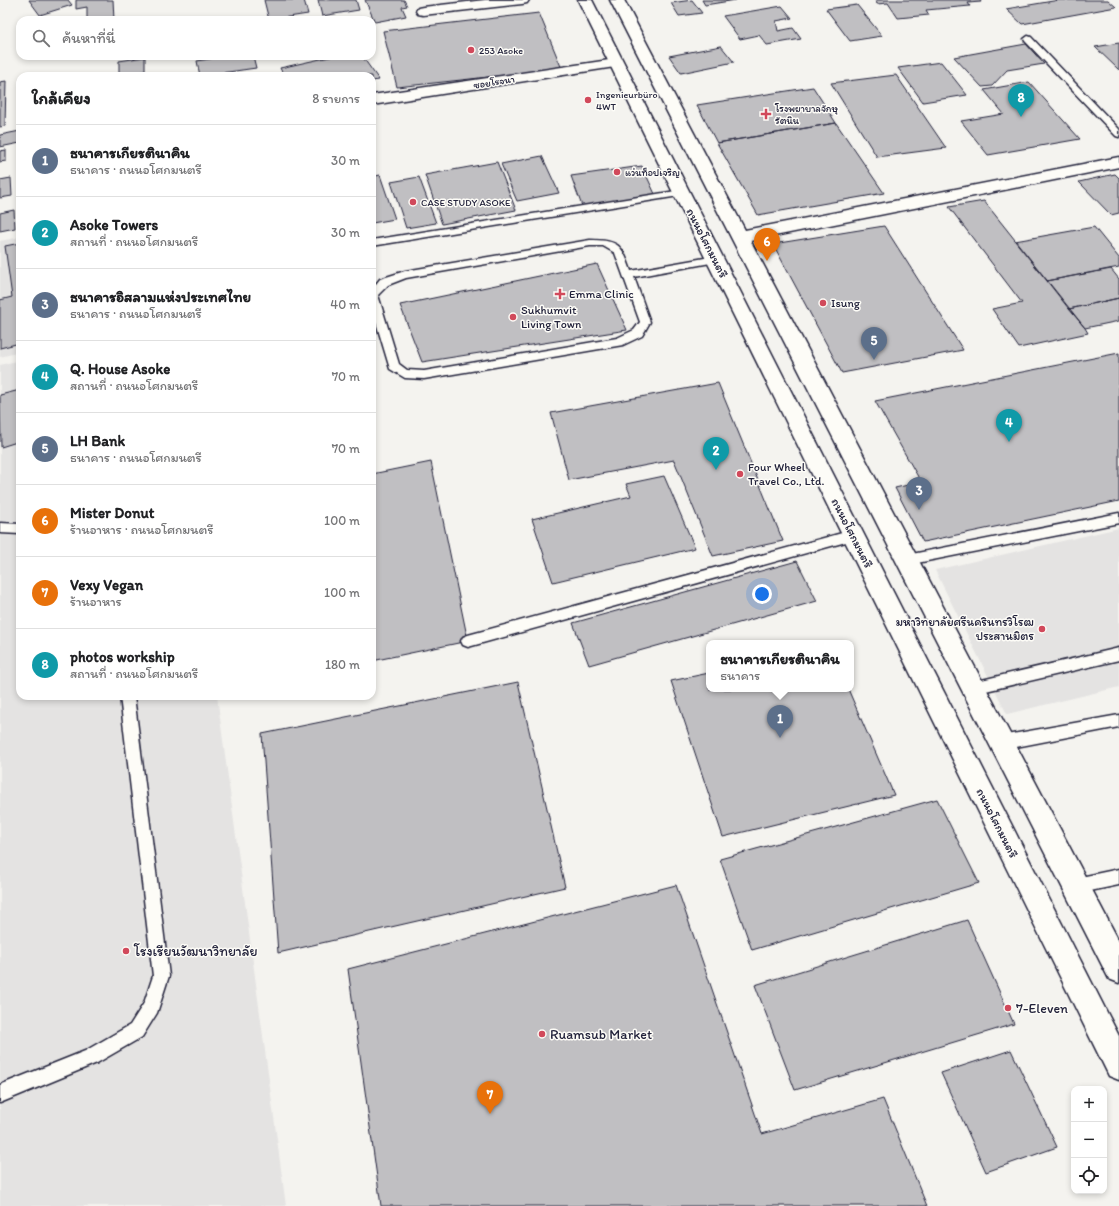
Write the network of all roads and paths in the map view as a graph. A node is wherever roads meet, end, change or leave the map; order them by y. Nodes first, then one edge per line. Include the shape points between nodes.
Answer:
1 (522, 0) edge
2 (585, 0) edge
3 (617, 0) edge
4 (423, 12) dead end
5 (1028, 39) dead end
6 (616, 63) junction
7 (376, 99) edge
8 (1117, 129) edge
9 (1119, 162) edge
10 (682, 193) junction
11 (740, 237) junction
12 (376, 242) edge
13 (716, 259) junction
14 (628, 275) junction
15 (376, 291) edge
16 (376, 304) edge
17 (1119, 518) edge
18 (0, 528) edge
19 (16, 529) edge
20 (853, 535) junction
21 (907, 560) junction
22 (468, 641) dead end
23 (1119, 654) edge
24 (973, 688) junction
25 (128, 700) edge
26 (1119, 721) edge
27 (1001, 743) junction
28 (1119, 877) edge
29 (1076, 886) junction
30 (1119, 969) edge
31 (1119, 1066) edge
32 (0, 1094) edge

1 - 4 main road
2 - 6 main road, ถนนอโศกมนตรี
3 - 11 main road
5 - 8 lane
6 - 7 main road, ซอยโรจนา
6 - 10 main road, ถนนอโศกมนตรี
9 - 11 main road
10 - 12 lane
10 - 13 main road, ถนนอโศกมนตรี
11 - 21 main road
13 - 14 lane
13 - 20 main road, ถนนอโศกมนตรี
14 - 15 lane via 619,251 605,243 590,243 405,275 384,282
14 - 16 lane via 645,322 638,332 619,342 424,375 405,374 394,366
17 - 21 lane
18 - 19 lane
20 - 22 lane
20 - 31 main road, ถนนอโศกมนตรี
21 - 24 main road
23 - 24 lane
24 - 27 main road
25 - 32 lane via 161,976 153,1001 136,1031 92,1057
26 - 27 lane
27 - 29 main road
28 - 29 lane
29 - 30 main road

